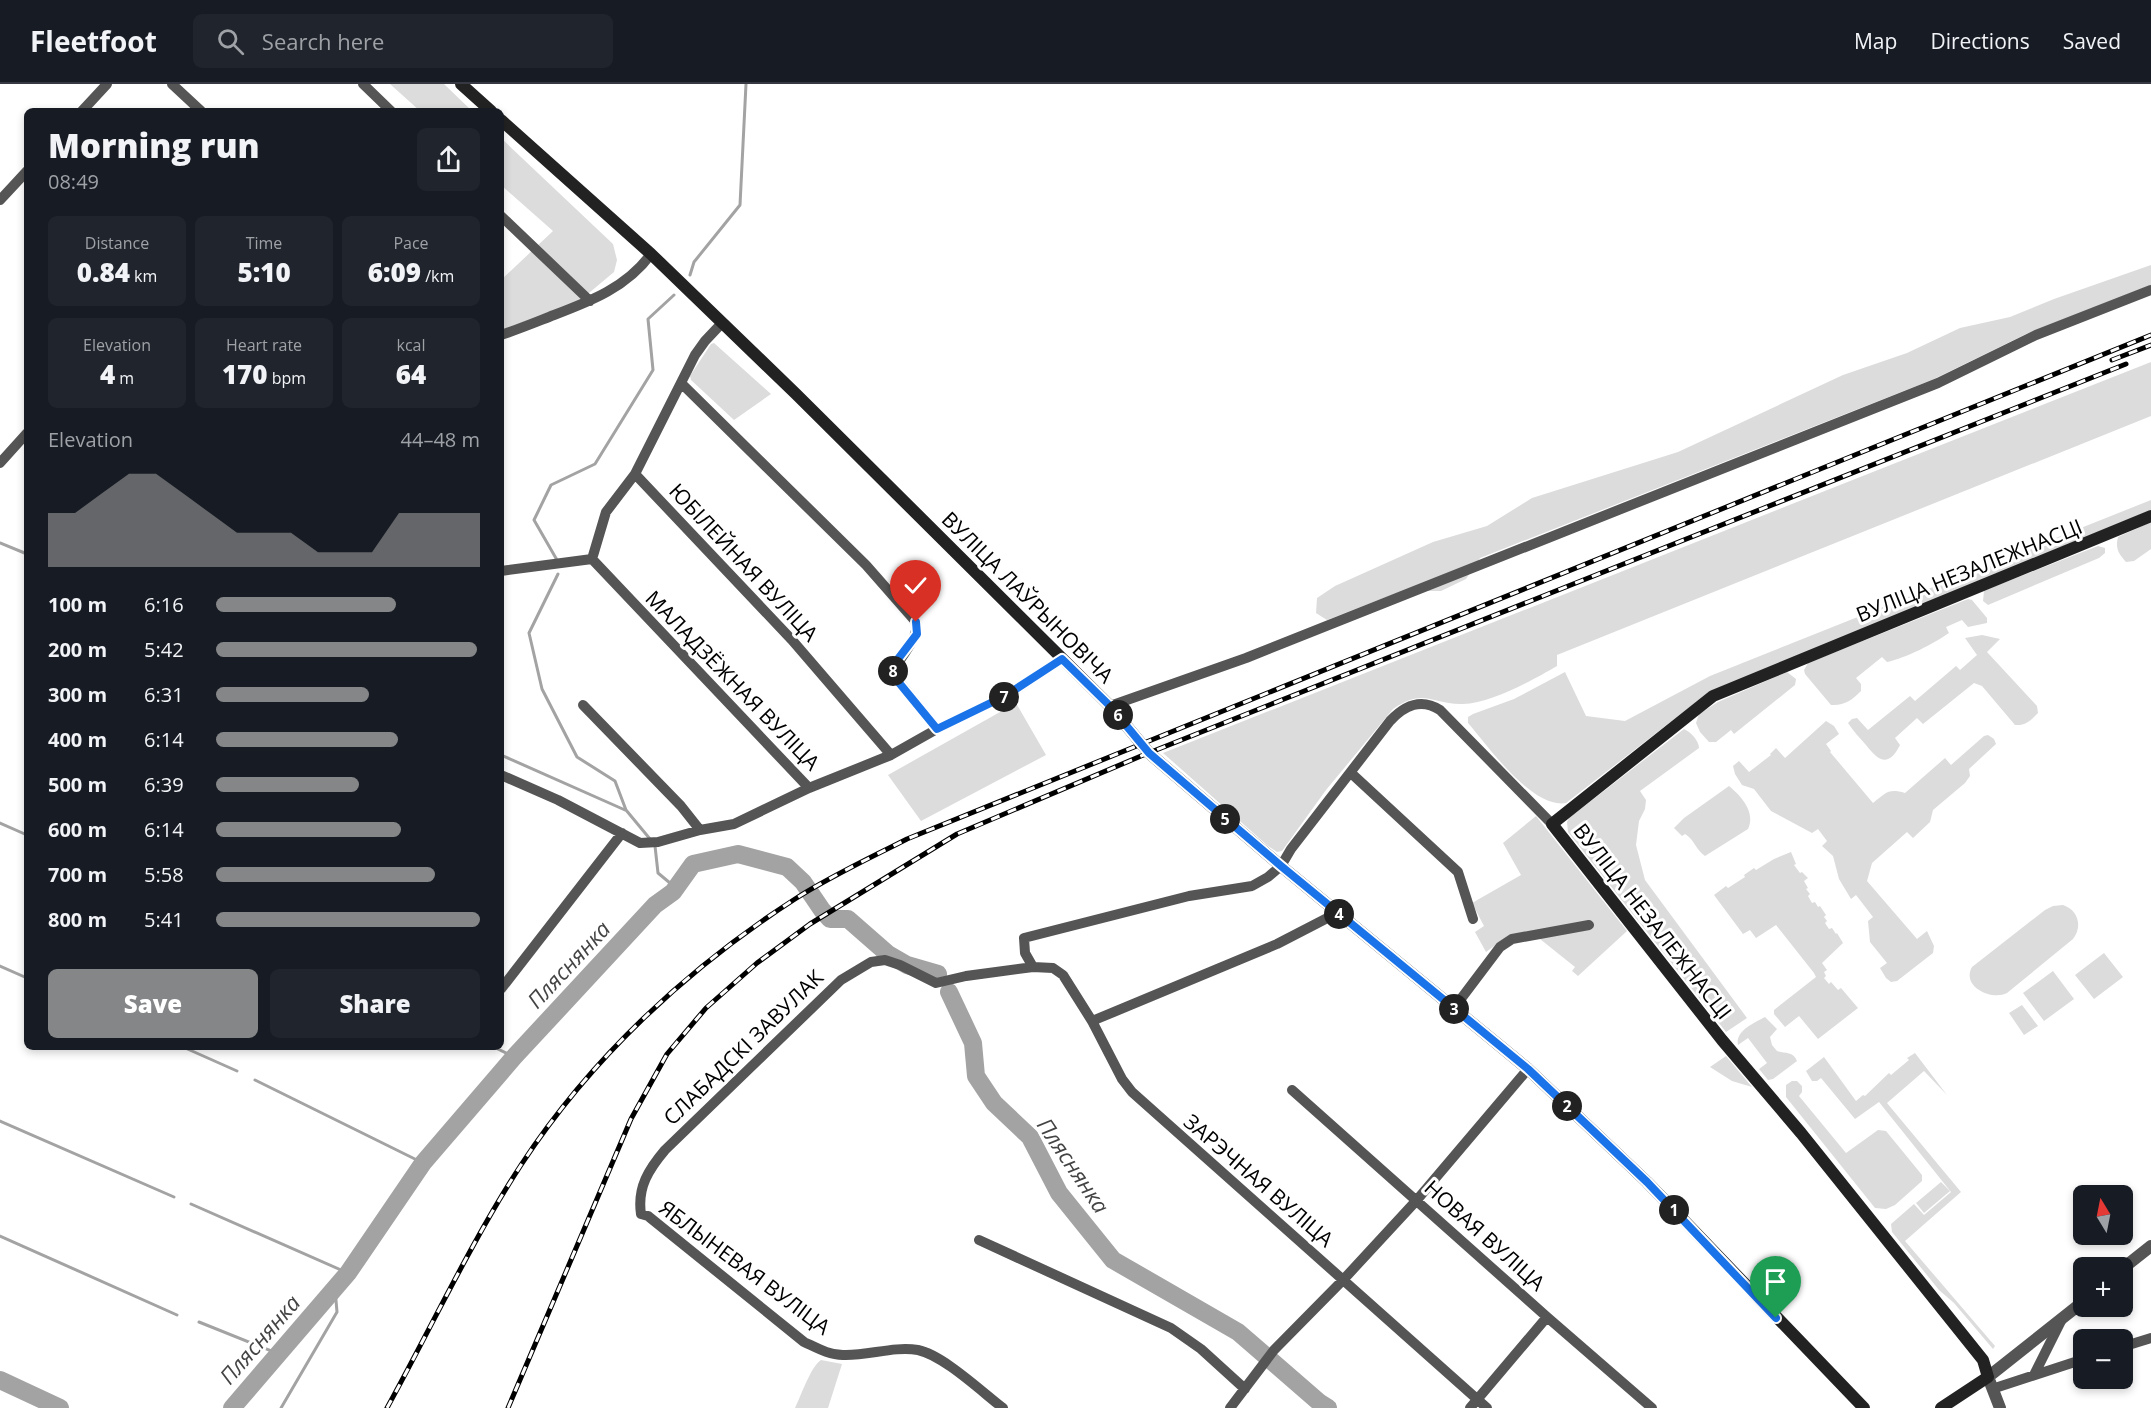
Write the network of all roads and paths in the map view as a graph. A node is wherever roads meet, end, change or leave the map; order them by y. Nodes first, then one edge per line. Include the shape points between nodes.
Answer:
1 (107, 84) edge
2 (172, 84) edge
3 (363, 84) edge
4 (461, 84) edge
5 (85, 108) edge
6 (198, 108) edge
7 (388, 108) edge
8 (488, 108) edge
9 (504, 123) edge
10 (24, 174) edge
11 (0, 200) edge
12 (504, 219) edge
13 (651, 254) junction
14 (2151, 290) edge
15 (590, 301) junction
16 (722, 323) junction
17 (504, 333) edge
18 (682, 384) junction
19 (24, 436) edge
20 (0, 463) edge
21 (634, 474) junction
22 (2151, 516) edge
23 (592, 560) junction
24 (504, 571) edge
25 (1062, 659) junction
26 (583, 705) dead end
27 (1110, 706) junction
28 (937, 729) junction
29 (891, 755) junction
30 (1351, 773) junction
31 (504, 776) edge
32 (809, 788) junction
33 (1552, 824) junction
34 (700, 830) junction
35 (622, 833) junction
36 (1281, 866) junction
37 (1337, 913) junction
38 (1473, 919) dead end
39 (1589, 925) dead end
40 (1033, 967) junction
41 (504, 985) edge
42 (1454, 1008) junction
43 (1092, 1021) junction
44 (1528, 1069) junction
45 (1292, 1090) dead end
46 (640, 1197) joint
47 (1416, 1200) junction
48 (979, 1240) dead end
49 (2151, 1246) edge
50 (2133, 1260) edge
51 (1343, 1280) junction
52 (2073, 1309) edge
53 (2064, 1316) junction
54 (1547, 1317) junction
55 (2151, 1338) edge
56 (2133, 1344) edge
57 (2073, 1363) edge
58 (2034, 1375) junction
59 (1990, 1383) junction
60 (1245, 1389) junction
61 (1474, 1404) edge
62 (1002, 1408) edge
63 (1230, 1408) edge
64 (1487, 1408) edge
65 (1652, 1408) edge
66 (1864, 1408) edge
67 (1941, 1408) edge
68 (2000, 1408) edge

1 - 5 street
2 - 6 street
3 - 7 street
4 - 8 main road
9 - 13 main road, ВУЛІЦА ЛАЎРЫНОВІЧА
10 - 11 street
12 - 15 street
13 - 15 street via 619,286
13 - 16 main road, ВУЛІЦА ЛАЎРЫНОВІЧА
14 - 27 street via 2036,335 1938,383 1246,658
15 - 17 street
16 - 18 street via 695,355
16 - 25 main road, ВУЛІЦА ЛАЎРЫНОВІЧА
18 - 21 street
18 - 28 street via 866,565 916,622 917,634 891,673
19 - 20 street
21 - 23 street via 606,512
21 - 29 street, ЮБІЛЕЙНАЯ ВУЛІЦА via 792,640
22 - 33 main road, ВУЛІЦА НЕЗАЛЕЖНАСЦІ via 1713,696
23 - 24 street
23 - 32 street, МАЛАДЗЁЖНАЯ ВУЛІЦА
25 - 27 main road, ВУЛІЦА ЛАЎРЫНОВІЧА
25 - 28 street via 1005,696
26 - 34 street
27 - 36 main road, ВУЛІЦА ЛАЎРЫНОВІЧА via 1149,753
28 - 29 street
29 - 32 street
30 - 33 street via 1398,713 1414,705 1428,704 1440,710
30 - 36 street
30 - 38 street via 1458,872
31 - 35 street
32 - 34 street, МАЛАДЗЁЖНАЯ ВУЛІЦА via 734,824
33 - 59 main road, ВУЛІЦА НЕЗАЛЕЖНАСЦІ via 1983,1360
34 - 35 street, МАЛАДЗЁЖНАЯ ВУЛІЦА via 640,843
35 - 41 street
36 - 37 main road, ВУЛІЦА ЛАЎРЫНОВІЧА
36 - 40 street via 1252,886 1189,896 1024,938 1025,953
37 - 42 main road, ВУЛІЦА ЛАЎРЫНОВІЧА
37 - 43 street via 1277,944
39 - 42 street via 1512,939 1500,946
40 - 43 street, ЗАРЭЧНАЯ ВУЛІЦА via 1053,968 1064,975
40 - 46 street, СЛАБАДСКІ ЗАВУЛАК via 936,983 885,960 871,962 841,980 665,1150 645,1176
42 - 44 main road, ВУЛІЦА ЛАЎРЫНОВІЧА
43 - 51 street, ЗАРЭЧНАЯ ВУЛІЦА via 1132,1092
44 - 47 street
44 - 66 main road, ВУЛІЦА ЛАЎРЫНОВІЧА via 1647,1182
45 - 47 street, НОВАЯ ВУЛІЦА
46 - 62 street, ЯБЛЫНЕВАЯ ВУЛІЦА via 641,1214 804,1342 844,1355 899,1350 926,1353
47 - 51 street
47 - 54 street, НОВАЯ ВУЛІЦА
48 - 60 street via 1171,1328 1202,1349
49 - 50 street
51 - 60 street via 1274,1350
51 - 61 street, ЗАРЭЧНАЯ ВУЛІЦА
52 - 53 street
53 - 58 street
53 - 59 street
54 - 61 street
54 - 65 street, НОВАЯ ВУЛІЦА
55 - 56 street
57 - 58 street
58 - 59 street
59 - 67 main road
59 - 68 street
60 - 63 street
61 - 64 street, ЗАРЭЧНАЯ ВУЛІЦА

